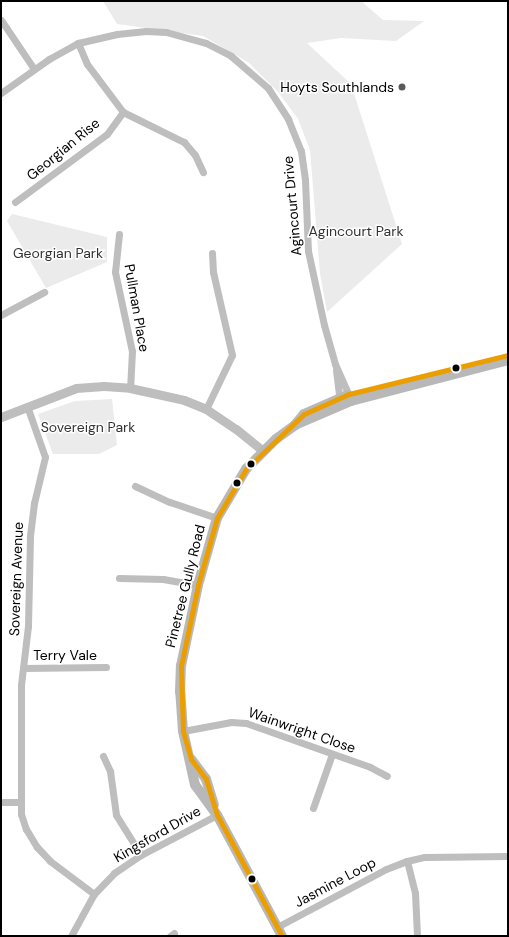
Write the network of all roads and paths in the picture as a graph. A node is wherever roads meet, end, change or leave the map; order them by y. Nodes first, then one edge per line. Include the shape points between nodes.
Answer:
1 (1, 20) edge
2 (78, 43) junction
3 (34, 69) junction
4 (1, 94) edge
5 (123, 112) junction
6 (203, 172) dead end
7 (15, 202) dead end
8 (119, 234) dead end
9 (212, 253) dead end
10 (44, 292) dead end
11 (1, 315) edge
12 (508, 355) edge
13 (508, 360) edge
14 (335, 364) junction
15 (130, 388) junction
16 (350, 397) junction
17 (340, 401) junction
18 (27, 406) junction
19 (206, 409) junction
20 (1, 417) edge
21 (263, 451) junction
22 (135, 486) dead end
23 (217, 518) junction
24 (119, 578) dead end
25 (198, 585) junction
26 (106, 667) dead end
27 (23, 668) junction
28 (183, 731) junction
29 (332, 754) junction
30 (103, 756) dead end
31 (387, 776) dead end
32 (1, 802) edge
33 (20, 802) junction
34 (313, 808) dead end
35 (217, 814) junction
36 (141, 855) junction
37 (508, 856) edge
38 (407, 861) junction
39 (94, 894) junction
40 (280, 932) edge
41 (71, 936) edge
42 (417, 936) edge

1 - 3 street
2 - 3 street, Agincourt Drive
2 - 5 street via 87,64
2 - 14 street, Agincourt Drive via 139,31 166,32 200,41 231,56 276,97 301,152 305,180 308,251
3 - 4 street, Agincourt Drive
5 - 6 street via 184,142 195,155
5 - 7 street, Georgian Rise via 106,134
8 - 15 street, Pullman Place via 115,272 132,351
9 - 19 street via 213,272 232,355
10 - 11 street
12 - 16 main road, Pinetree Gully Road
13 - 16 main road, Pinetree Gully Road
14 - 16 street, Agincourt Drive
14 - 17 street, Agincourt Drive
15 - 18 street via 76,388
15 - 19 street via 177,398
16 - 17 main road, Pinetree Gully Road
17 - 21 main road, Pinetree Gully Road via 295,425
18 - 20 street
18 - 27 street, Sovereign Avenue via 45,458 31,518 28,626
19 - 21 street
21 - 23 main road, Pinetree Gully Road via 236,483
22 - 23 street via 170,502
23 - 25 main road, Pinetree Gully Road
24 - 25 street via 163,579
25 - 28 main road, Pinetree Gully Road via 181,666
26 - 27 street, Terry Vale
27 - 33 street, Sovereign Avenue via 20,685
28 - 29 street, Wainwright Close via 231,722 246,724
28 - 35 main road, Pinetree Gully Road via 195,785
29 - 31 street, Wainwright Close via 370,767
29 - 34 street
30 - 36 street via 110,771 116,815
32 - 33 street
33 - 39 street, Sovereign Avenue via 26,829 37,847 50,861
35 - 36 street, Kingsford Drive
35 - 40 main road, Pinetree Gully Road
36 - 39 street, Kingsford Drive via 114,873
37 - 38 street, Jasmine Loop via 425,857
38 - 40 street, Jasmine Loop via 386,869
38 - 42 street via 416,898
39 - 41 street, Kingsford Drive

